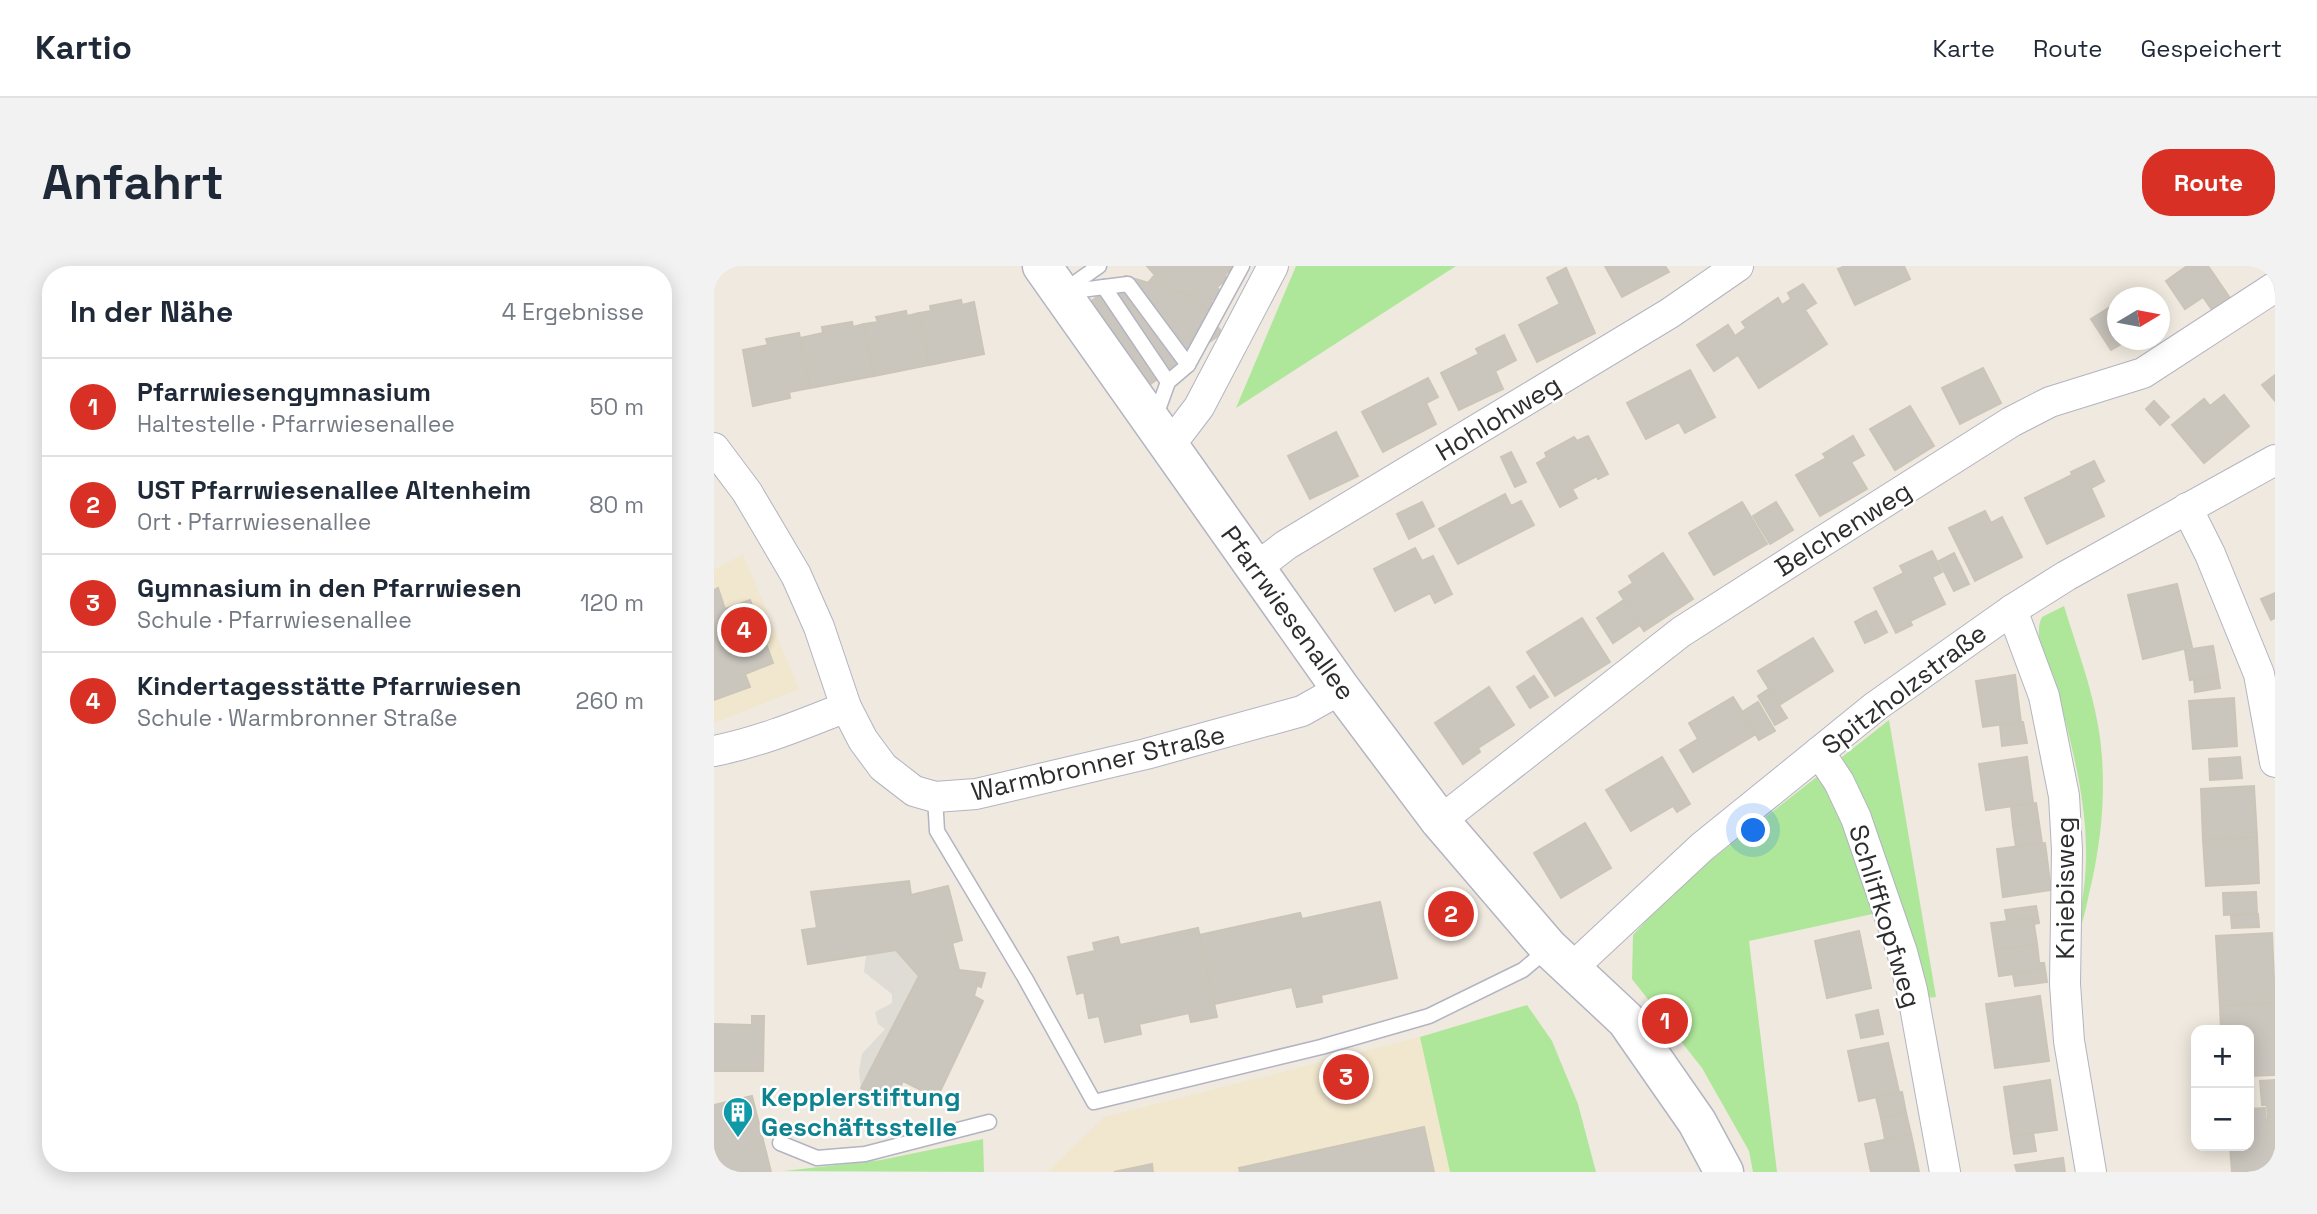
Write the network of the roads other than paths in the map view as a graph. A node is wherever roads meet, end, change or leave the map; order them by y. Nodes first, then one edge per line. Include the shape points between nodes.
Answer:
1 (1099, 266) edge
2 (1242, 266) edge
3 (1273, 266) edge
4 (1738, 266) edge
5 (1052, 279) edge
6 (1104, 287) junction
7 (2275, 287) edge
8 (1188, 365) junction
9 (1168, 382) junction
10 (1160, 433) junction
11 (714, 448) edge
12 (2275, 460) edge
13 (2187, 508) junction
14 (1245, 560) junction
15 (2012, 610) junction
16 (2267, 671) edge
17 (1341, 689) junction
18 (846, 707) junction
19 (714, 751) edge
20 (1819, 752) junction
21 (2275, 762) edge
22 (935, 797) junction
23 (1440, 821) junction
24 (1559, 959) junction
25 (989, 1122) dead end
26 (780, 1143) dead end
27 (1697, 1172) edge
28 (1724, 1172) edge
29 (1945, 1172) edge
30 (2091, 1172) edge

1 - 5 lane
2 - 8 lane
3 - 10 street via 1199,407 1180,432
4 - 14 street, Hohlohweg via 1670,313 1286,545
5 - 6 lane
5 - 10 main road, Pfarrwiesenallee
6 - 8 lane via 1128,284
6 - 9 lane
7 - 23 street, Belchenweg via 2143,373 2050,402 2011,422 1768,576 1681,632
8 - 9 lane
9 - 10 lane
10 - 14 main road, Pfarrwiesenallee
11 - 18 street, Warmbronner Straße via 747,492 796,575
12 - 13 street, Spitzholzstraße
13 - 15 street, Spitzholzstraße
13 - 16 street
14 - 17 main road, Pfarrwiesenallee
15 - 20 street, Spitzholzstraße
15 - 30 street, Kniebisweg via 2044,696 2064,796 2069,1041
16 - 21 street
17 - 22 street, Warmbronner Straße via 1308,709 1260,724 976,794
17 - 23 main road, Pfarrwiesenallee
18 - 19 street
18 - 22 street, Warmbronner Straße via 883,767 914,791
20 - 24 street, Spitzholzstraße
20 - 29 street, Schliffkopfweg via 1856,817 1902,952
22 - 24 lane via 937,831 1094,1102 1429,1016 1523,970
23 - 24 main road, Pfarrwiesenallee
24 - 27 main road, Pfarrwiesenallee via 1671,1125
24 - 28 main road, Pfarrwiesenallee via 1626,1020 1697,1122
25 - 26 lane via 865,1154 817,1158

